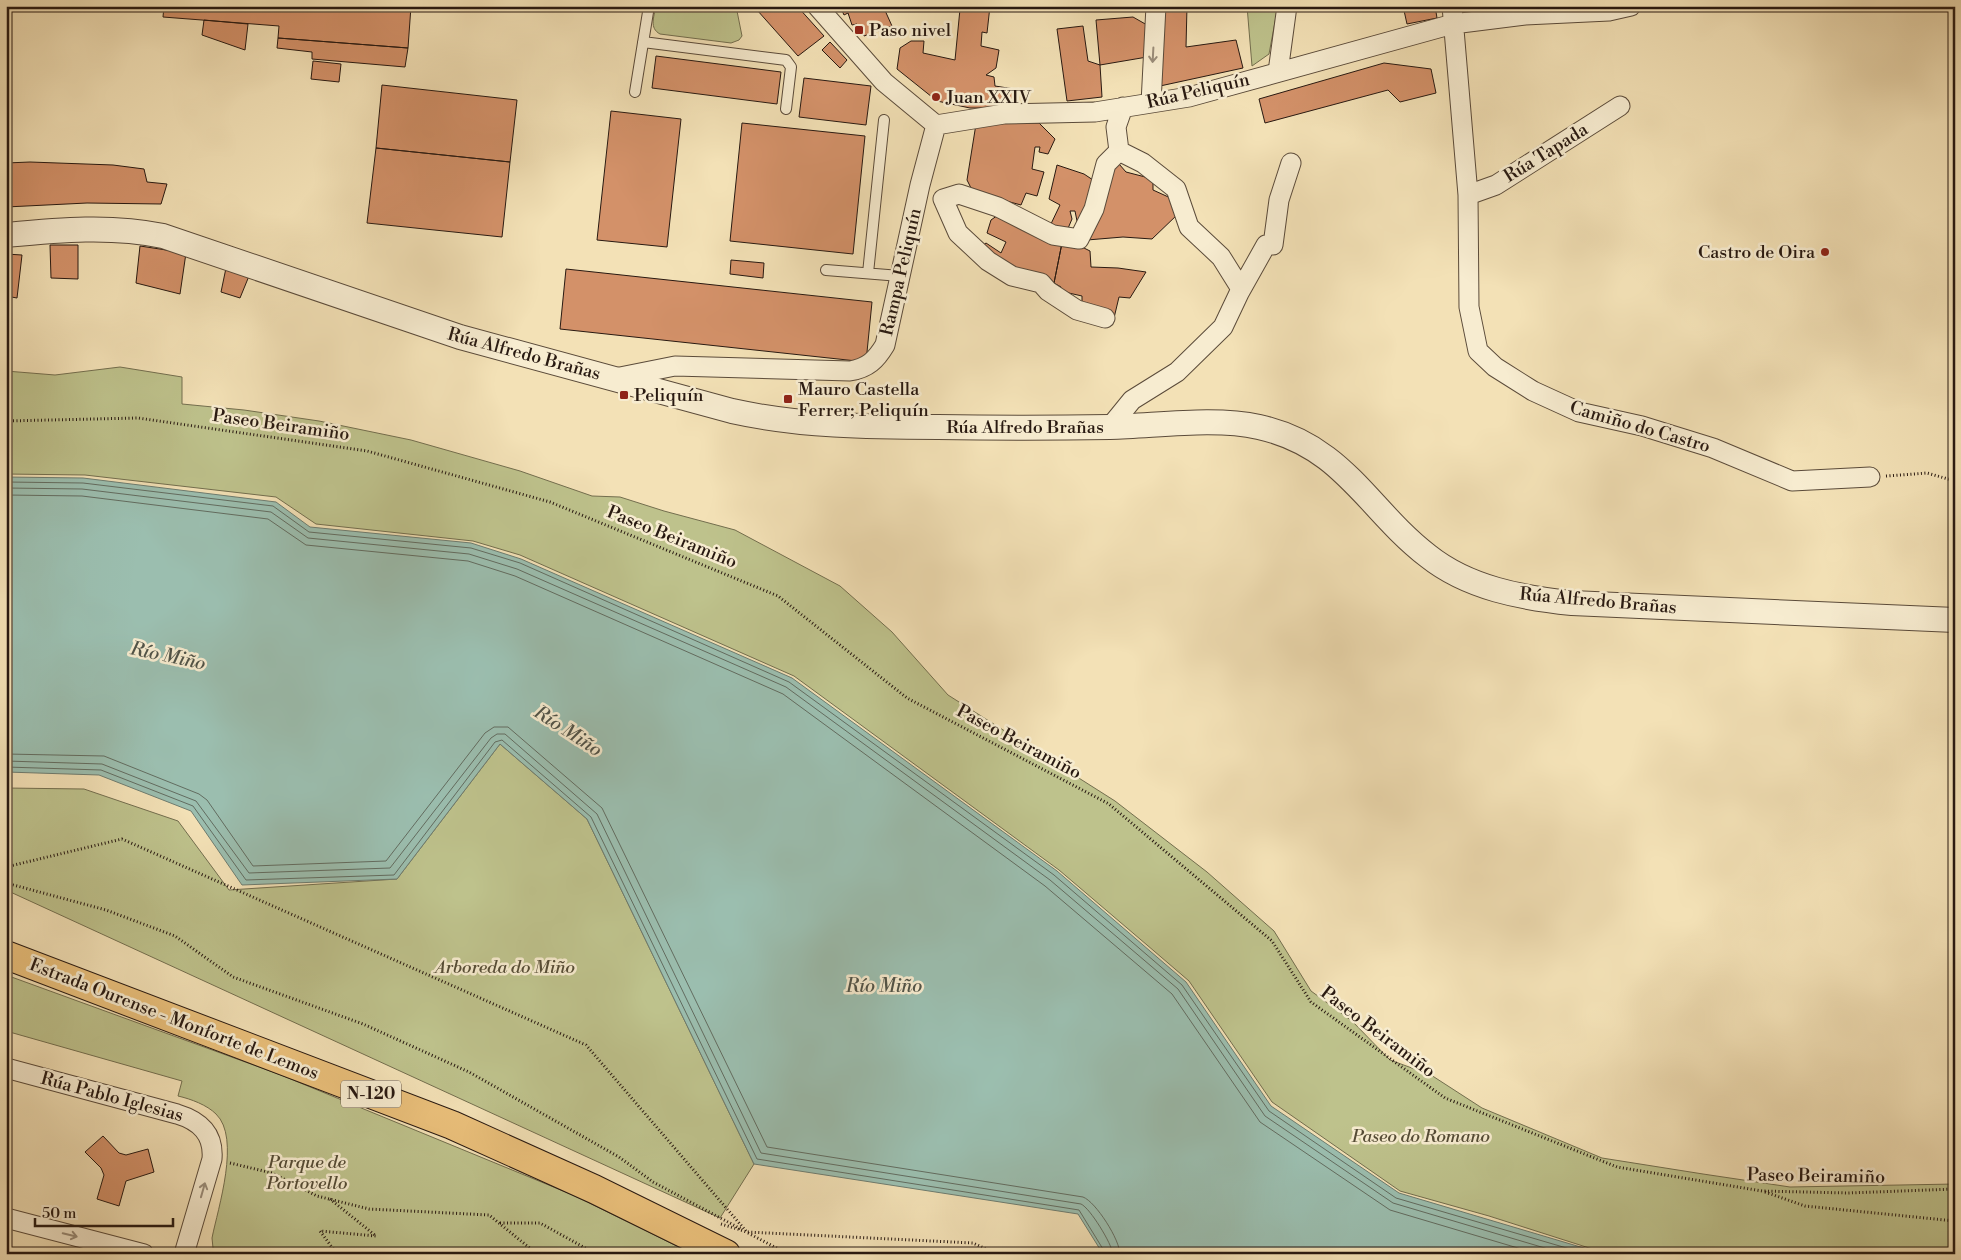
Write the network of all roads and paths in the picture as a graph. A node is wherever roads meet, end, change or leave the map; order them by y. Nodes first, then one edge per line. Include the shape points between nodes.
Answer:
1 (649, 6) edge
2 (817, 6) edge
3 (1156, 6) edge
4 (1287, 6) edge
5 (1631, 6) edge
6 (1452, 15) edge
7 (643, 42) junction
8 (1278, 72) junction
9 (635, 92) dead end
10 (1151, 103) junction
11 (1620, 106) dead end
12 (1123, 107) junction
13 (786, 109) dead end
14 (884, 120) dead end
15 (936, 125) junction
16 (1119, 150) junction
17 (1291, 163) dead end
18 (920, 185) junction
19 (1468, 194) junction
20 (943, 199) junction
21 (6, 235) edge
22 (826, 270) dead end
23 (868, 273) junction
24 (900, 276) junction
25 (1239, 292) junction
26 (1105, 318) dead end
27 (613, 378) junction
28 (6, 421) edge
29 (1110, 427) junction
30 (1870, 477) joint
31 (1955, 481) edge
32 (1955, 620) edge
33 (6, 867) edge
34 (6, 883) edge
35 (6, 955) edge
36 (6, 1068) edge
37 (212, 1159) junction
38 (1955, 1189) edge
39 (1762, 1191) junction
40 (329, 1199) junction
41 (6, 1218) edge
42 (1955, 1221) edge
43 (499, 1223) junction
44 (746, 1232) junction
45 (144, 1254) edge
46 (184, 1254) edge
47 (337, 1254) edge
48 (537, 1254) edge
49 (596, 1254) edge
50 (726, 1254) edge
51 (788, 1254) edge
52 (997, 1254) edge

1 - 7 lane
2 - 15 street via 884,82
3 -> 10 street
4 - 8 street
5 - 6 street, Rúa Peliquín via 1609,11
6 - 8 street, Rúa Peliquín
6 - 19 street, Camiño do Castro
7 - 9 lane
7 - 13 lane via 786,60 791,67
8 - 10 street, Rúa Peliquín via 1189,97
10 - 12 street, Rúa Peliquín
11 - 19 street, Rúa Tapada via 1496,185
12 - 15 street, Rúa Peliquín via 1094,112 1004,114
12 - 16 street via 1116,127
14 - 23 lane
15 - 18 street, Rampa Peliquín
16 - 20 street via 1106,164 1094,209 1078,239 1053,235 998,207 959,194
16 - 25 street via 1143,163 1176,189 1189,227 1221,257 1241,289
17 - 25 street via 1279,200 1273,245 1266,245
18 - 20 street, Rampa Peliquín
18 - 24 street, Rampa Peliquín
19 - 30 street, Camiño do Castro via 1469,308 1478,351 1495,367 1533,391 1579,412 1642,426 1713,448 1792,481
20 - 26 street via 958,233 988,261 1012,276 1041,283 1077,310
21 - 27 street, Rúa Alfredo Brañas via 98,228 163,236 460,337
22 - 23 lane
23 - 24 lane
24 - 27 street, Rampa Peliquín via 884,346 871,364 861,369 675,366
25 - 29 street via 1223,327 1177,372 1132,400
27 - 29 street, Rúa Alfredo Brañas via 732,412 809,424
28 - 39 path, Paseo Beiramiño via 138,418 367,451 550,502 778,596 907,698 1109,804 1272,941 1311,1002 1445,1098 1617,1167
29 - 32 street, Rúa Alfredo Brañas via 1242,424 1300,441 1342,470 1429,558 1471,581 1521,596 1572,603
30 - 31 path via 1927,473
33 - 44 path via 122,839 586,1045
34 - 44 path via 106,910 175,936 233,977 363,1024 469,1072 619,1156 653,1182
35 - 50 highway, Estrada Ourense - Monforte de Lemos / N-120 via 452,1125 594,1189
36 - 37 street, Rúa Pablo Iglesias via 189,1117 209,1136 213,1147
37 - 40 path via 272,1173
46 -> 37 street, Rúa Pablo Iglesias
38 - 39 path, Paseo Beiramiño via 1848,1193
39 - 42 path via 1805,1206
40 - 43 path via 369,1209 489,1215
40 - 47 path via 376,1236 320,1231
41 -> 45 street
43 - 48 path
43 - 49 path via 540,1223
44 - 51 path
44 - 52 path via 973,1244

